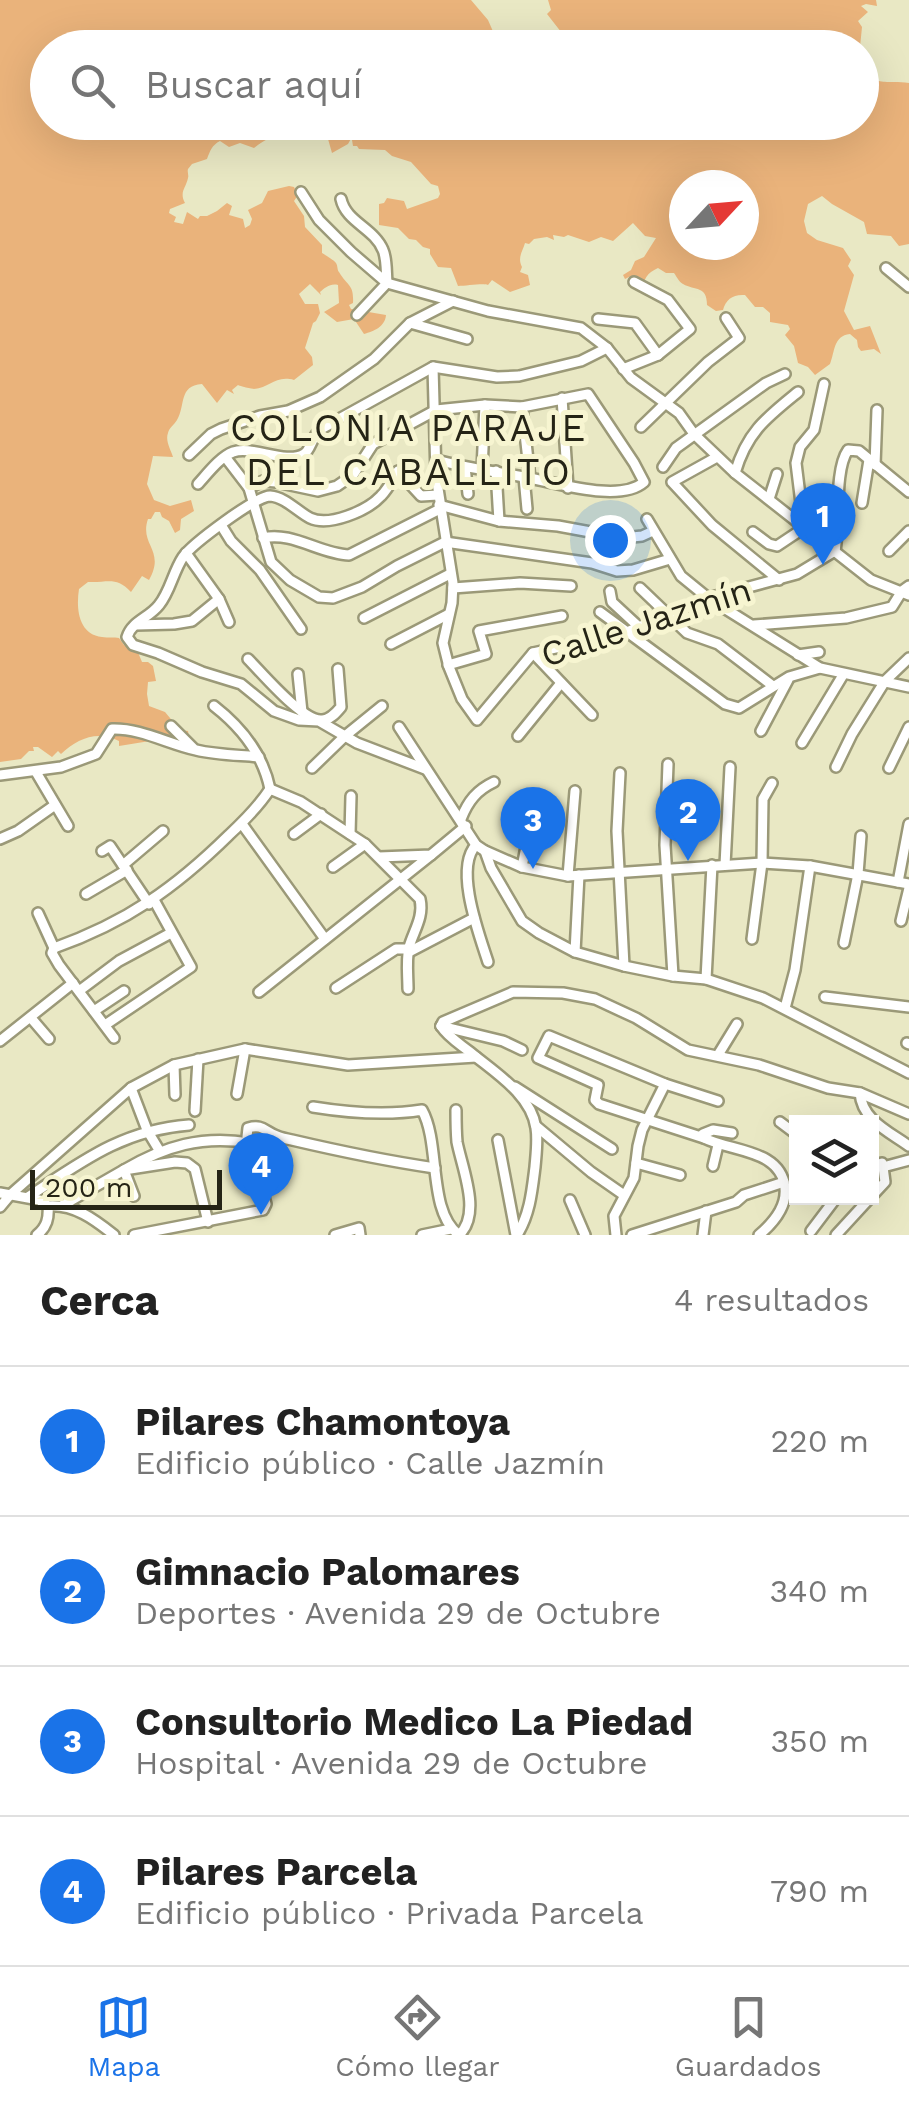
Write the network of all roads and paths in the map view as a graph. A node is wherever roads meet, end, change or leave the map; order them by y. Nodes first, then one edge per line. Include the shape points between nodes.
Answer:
1 (301, 192) dead end
2 (341, 199) dead end
3 (886, 268) dead end
4 (634, 282) dead end
5 (387, 283) junction
6 (909, 287) edge
7 (454, 301) junction
8 (356, 315) dead end
9 (726, 318) dead end
10 (598, 320) dead end
11 (410, 323) junction
12 (467, 339) dead end
13 (607, 348) junction
14 (658, 355) junction
15 (433, 367) junction
16 (623, 369) junction
17 (784, 374) dead end
18 (824, 384) dead end
19 (798, 392) dead end
20 (562, 398) junction
21 (666, 402) junction
22 (485, 405) junction
23 (522, 407) junction
24 (436, 410) junction
25 (877, 410) dead end
26 (641, 426) dead end
27 (694, 434) junction
28 (189, 454) dead end
29 (717, 457) junction
30 (226, 458) junction
31 (388, 460) dead end
32 (436, 460) junction
33 (872, 463) junction
34 (465, 467) junction
35 (663, 467) dead end
36 (482, 469) junction
37 (398, 471) junction
38 (496, 472) junction
39 (735, 473) junction
40 (777, 474) dead end
41 (527, 478) junction
42 (198, 484) dead end
43 (249, 488) junction
44 (568, 488) junction
45 (909, 492) edge
46 (468, 494) dead end
47 (770, 499) junction
48 (255, 501) junction
49 (439, 503) junction
50 (862, 503) dead end
51 (527, 509) dead end
52 (647, 519) dead end
53 (498, 520) junction
54 (221, 525) junction
55 (804, 528) junction
56 (653, 531) junction
57 (909, 531) edge
58 (753, 532) dead end
59 (263, 538) junction
60 (445, 542) junction
61 (835, 551) junction
62 (889, 551) dead end
63 (186, 553) junction
64 (670, 559) junction
65 (450, 574) junction
66 (778, 580) junction
67 (571, 586) dead end
68 (452, 588) junction
69 (640, 588) dead end
70 (610, 591) dead end
71 (907, 591) edge
72 (708, 598) junction
73 (219, 599) junction
74 (600, 612) dead end
75 (449, 614) junction
76 (668, 614) junction
77 (562, 616) dead end
78 (364, 618) dead end
79 (228, 622) dead end
80 (134, 625) junction
81 (752, 625) junction
82 (639, 627) junction
83 (301, 628) dead end
84 (627, 632) junction
85 (391, 644) dead end
86 (818, 652) dead end
87 (533, 653) junction
88 (798, 655) junction
89 (909, 658) edge
90 (248, 660) dead end
91 (448, 665) junction
92 (338, 668) dead end
93 (820, 668) junction
94 (298, 674) dead end
95 (843, 675) junction
96 (789, 677) junction
97 (885, 681) junction
98 (561, 682) junction
99 (773, 686) junction
100 (909, 687) edge
101 (214, 706) dead end
102 (382, 706) dead end
103 (302, 712) junction
104 (592, 715) dead end
105 (323, 720) junction
106 (171, 726) dead end
107 (399, 726) dead end
108 (909, 728) edge
109 (761, 732) dead end
110 (345, 736) junction
111 (518, 736) dead end
112 (802, 743) dead end
113 (195, 750) junction
114 (259, 757) junction
115 (668, 764) dead end
116 (836, 766) dead end
117 (730, 767) dead end
118 (312, 768) dead end
119 (889, 768) dead end
120 (425, 769) junction
121 (36, 772) junction
122 (620, 773) dead end
123 (0, 777) edge
124 (494, 782) dead end
125 (772, 783) dead end
126 (270, 789) junction
127 (575, 790) dead end
128 (351, 796) dead end
129 (55, 805) junction
130 (321, 814) junction
131 (532, 816) dead end
132 (463, 823) junction
133 (242, 824) junction
134 (909, 824) edge
135 (68, 826) dead end
136 (162, 831) dead end
137 (294, 834) dead end
138 (350, 834) junction
139 (861, 836) dead end
140 (0, 839) edge
141 (365, 844) junction
142 (480, 848) junction
143 (102, 850) dead end
144 (432, 854) junction
145 (379, 857) junction
146 (726, 864) junction
147 (762, 864) junction
148 (712, 865) junction
149 (333, 866) dead end
150 (810, 866) junction
151 (125, 867) junction
152 (522, 867) junction
153 (666, 868) junction
154 (620, 874) junction
155 (858, 874) junction
156 (574, 876) junction
157 (400, 879) junction
158 (905, 885) edge
159 (86, 894) dead end
160 (152, 902) junction
161 (38, 912) dead end
162 (474, 918) junction
163 (901, 921) dead end
164 (171, 933) junction
165 (325, 939) junction
166 (752, 939) dead end
167 (844, 943) dead end
168 (54, 948) junction
169 (409, 951) junction
170 (574, 952) junction
171 (488, 962) dead end
172 (624, 966) junction
173 (673, 976) junction
174 (706, 979) junction
175 (76, 987) junction
176 (336, 988) dead end
177 (408, 990) dead end
178 (124, 991) dead end
179 (259, 992) dead end
180 (825, 997) dead end
181 (909, 1007) edge
182 (785, 1008) junction
183 (94, 1011) junction
184 (31, 1018) junction
185 (737, 1024) dead end
186 (105, 1025) junction
187 (441, 1026) junction
188 (1, 1038) edge
189 (114, 1038) dead end
190 (50, 1039) dead end
191 (245, 1049) junction
192 (522, 1050) dead end
193 (718, 1055) junction
194 (476, 1057) junction
195 (198, 1059) junction
196 (174, 1065) junction
197 (909, 1073) edge
198 (505, 1080) junction
199 (665, 1084) junction
200 (130, 1088) junction
201 (860, 1093) junction
202 (237, 1094) dead end
203 (175, 1095) dead end
204 (718, 1101) dead end
205 (314, 1107) dead end
206 (456, 1110) dead end
207 (195, 1111) dead end
208 (909, 1114) edge
209 (647, 1118) junction
210 (780, 1122) dead end
211 (188, 1125) dead end
212 (536, 1126) junction
213 (789, 1129) edge
214 (147, 1130) junction
215 (732, 1132) dead end
216 (704, 1138) junction
217 (498, 1140) dead end
218 (250, 1143) junction
219 (718, 1145) junction
220 (909, 1146) edge
221 (159, 1150) junction
222 (612, 1150) dead end
223 (909, 1160) edge
224 (636, 1163) junction
225 (879, 1164) edge
226 (713, 1166) dead end
227 (884, 1167) junction
228 (435, 1168) junction
229 (124, 1170) junction
230 (680, 1174) dead end
231 (784, 1182) junction
232 (879, 1188) edge
233 (789, 1190) edge
234 (5, 1194) edge
235 (28, 1196) junction
236 (134, 1196) dead end
237 (624, 1196) junction
238 (789, 1196) edge
239 (570, 1200) dead end
240 (63, 1205) junction
241 (831, 1205) edge
242 (864, 1205) edge
243 (48, 1206) junction
244 (0, 1208) edge
245 (706, 1211) junction
246 (208, 1222) junction
247 (811, 1231) dead end
248 (456, 1233) edge
249 (638, 1234) edge
250 (37, 1235) edge
251 (114, 1235) edge
252 (134, 1235) edge
253 (335, 1235) edge
254 (360, 1235) edge
255 (422, 1235) edge
256 (517, 1235) edge
257 (584, 1235) edge
258 (616, 1235) edge
259 (702, 1235) edge
260 (759, 1235) edge
261 (836, 1235) edge

1 - 5 street via 320,220
2 - 5 street via 385,253
3 - 6 street
4 - 14 street via 668,300 690,329
5 - 7 street
5 - 8 street
7 - 11 street
7 - 13 street via 581,328
9 - 21 street via 739,338
10 - 14 street via 636,323
11 - 12 street
11 - 28 street via 374,359 320,396 288,412 221,429
13 - 15 street via 519,376
13 - 16 street
14 - 16 street
15 - 24 street
15 - 30 street via 322,429 304,454 238,451
16 - 21 street
17 - 27 street
18 - 55 street via 814,430 796,463
19 - 39 street via 760,423
20 - 23 street
20 - 44 street
20 - 44 street via 588,394 644,482 632,489
21 - 26 street
21 - 27 street
22 - 23 street
22 - 24 street
22 - 36 street
23 - 41 street
24 - 32 street
24 - 43 street via 373,444 337,486 318,491 263,481
25 - 33 street
27 - 29 street
27 - 35 street
29 - 39 street
29 - 66 street via 672,482
30 - 42 street
30 - 43 street
31 - 37 street
32 - 34 street
32 - 49 street
33 - 45 street
33 - 50 street
33 - 61 street via 853,449 844,454
34 - 36 street
34 - 46 street
36 - 38 street
37 - 48 street via 371,505 328,520 313,520 279,498
37 - 49 street via 421,496
38 - 41 street
38 - 53 street
39 - 47 street
40 - 47 street
41 - 44 street
41 - 51 street
43 - 48 street
47 - 55 street
48 - 54 street
48 - 59 street
49 - 53 street
49 - 59 street via 349,556 282,536
49 - 60 street
52 - 56 street
53 - 56 street via 624,538
54 - 63 street
54 - 83 street
55 - 58 street via 778,546
55 - 61 street
56 - 64 street
57 - 62 street
59 - 60 street via 271,562 290,580 334,598
60 - 64 street via 617,570
60 - 65 street
61 - 66 street, Calle Jazmín
61 - 71 street via 871,580
63 - 73 street
63 - 80 street via 160,604
64 - 72 street
65 - 68 street
65 - 78 street
66 - 72 street, Calle Jazmín
67 - 68 street
68 - 75 street
69 - 76 street
70 - 82 street via 612,602
71 - 81 street via 892,607 846,618
72 - 76 street, Calle Jazmín
72 - 81 street
73 - 79 street
73 - 80 street via 192,621
74 - 84 street
75 - 85 street
75 - 91 street via 443,643
76 - 82 street, Calle Jazmín
76 - 99 street
77 - 91 street via 480,631 486,654
80 - 105 street via 127,637 133,646 234,681 274,711
81 - 88 street
82 - 84 street, Calle Jazmín
84 - 87 street, Calle Jazmín
84 - 99 street via 725,704 739,708
86 - 88 street
87 - 91 street, Calle Jazmín via 478,720
87 - 98 street
88 - 93 street
89 - 97 street
90 - 103 street
92 - 105 street via 342,707
93 - 95 street
93 - 96 street
94 - 103 street
95 - 97 street
95 - 112 street
96 - 99 street
96 - 109 street
97 - 100 street
97 - 116 street
98 - 104 street
98 - 111 street
101 - 114 street
102 - 110 street
103 - 105 street
105 - 110 street
106 - 113 street
107 - 120 street
108 - 119 street
110 - 118 street
110 - 120 street
113 - 114 street
113 - 121 street via 112,729 96,754
114 - 126 street
115 - 153 street
117 - 146 street
120 - 132 street
121 - 123 street
121 - 129 street
122 - 154 street
124 - 132 street via 467,803
125 - 147 street via 763,799
126 - 130 street
126 - 133 street
127 - 156 street
128 - 138 street
129 - 135 street
129 - 140 street
130 - 137 street
130 - 138 street
131 - 152 street
132 - 142 street
132 - 144 street
133 - 160 street
133 - 165 street
134 - 158 street
136 - 151 street
138 - 141 street
139 - 155 street
141 - 145 street
141 - 149 street
142 - 152 street
142 - 162 street via 469,855
142 - 170 street via 522,921
143 - 151 street via 110,846
144 - 145 street
144 - 157 street
145 - 157 street
146 - 147 street
146 - 148 street
147 - 150 street
147 - 166 street
148 - 153 street
148 - 174 street
150 - 155 street
150 - 182 street
151 - 159 street
151 - 160 street
152 - 156 street
153 - 154 street
153 - 173 street
154 - 156 street
154 - 172 street
155 - 158 street
155 - 167 street
156 - 170 street
157 - 165 street
157 - 169 street via 422,904
158 - 163 street
160 - 164 street
160 - 168 street
161 - 168 street
162 - 169 street
162 - 171 street
164 - 175 street
164 - 186 street via 190,967
165 - 179 street
168 - 175 street
169 - 176 street via 396,949
169 - 177 street
170 - 172 street
172 - 173 street
173 - 174 street
174 - 182 street
175 - 183 street
175 - 184 street
178 - 183 street
180 - 181 street
182 - 197 street
183 - 186 street
184 - 188 street
184 - 190 street
185 - 193 street
186 - 189 street
187 - 192 street
187 - 193 street via 513,992 563,993 596,999 688,1050
187 - 194 street
191 - 194 street via 348,1066
191 - 195 street
191 - 202 street
193 - 201 street
194 - 198 street
195 - 196 street
195 - 207 street
196 - 200 street
196 - 203 street
198 - 212 street
198 - 222 street
199 - 204 street
199 - 209 street
199 - 209 street via 548,1036 538,1058 598,1085 600,1104
200 - 214 street
200 - 234 street
201 - 208 street
201 - 220 street via 866,1115
205 - 228 street via 380,1114 422,1110
206 - 248 street via 469,1202 467,1226
209 - 216 street
209 - 224 street
210 - 213 street
211 - 214 street
212 - 237 street
212 - 256 street via 531,1200
214 - 221 street
214 - 235 street via 94,1153
215 - 216 street via 706,1131
216 - 219 street
217 - 256 street
218 - 221 street via 197,1142
218 - 228 street via 248,1128 264,1127 294,1140
218 - 246 street via 263,1210
219 - 226 street
219 - 231 street via 764,1157 781,1170
221 - 229 street
223 - 227 street
224 - 230 street
224 - 237 street
225 - 227 street
227 - 232 street
228 - 248 street via 443,1214
229 - 236 street
229 - 240 street
229 - 246 street via 188,1162
231 - 233 street
231 - 245 street
234 - 235 street
234 - 244 street
235 - 243 street
237 - 258 street via 614,1216
238 - 260 street
239 - 257 street
240 - 243 street
240 - 251 street
241 - 247 street
242 - 261 street
243 - 250 street
245 - 249 street
245 - 259 street
246 - 252 street
248 - 255 street
253 - 254 street via 359,1228

